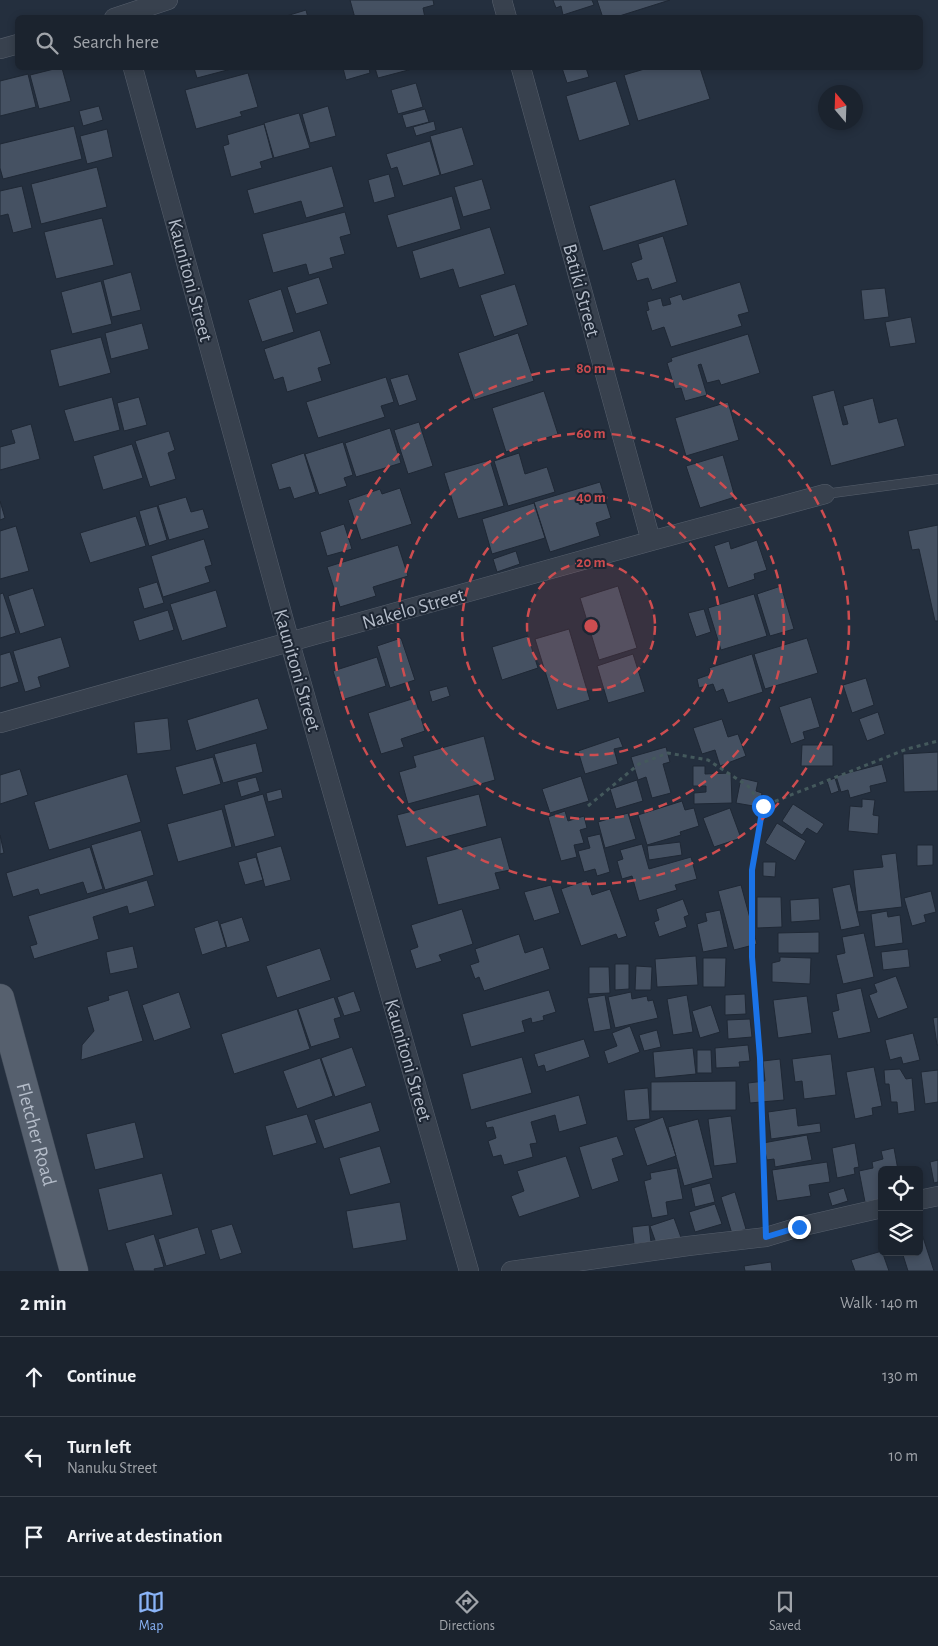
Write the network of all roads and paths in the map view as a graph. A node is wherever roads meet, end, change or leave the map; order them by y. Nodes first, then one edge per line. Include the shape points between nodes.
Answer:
1 (168, 0) edge
2 (502, 0) edge
3 (124, 15) edge
4 (506, 15) edge
5 (15, 45) edge
6 (0, 49) edge
7 (134, 70) edge
8 (522, 70) edge
9 (938, 479) edge
10 (826, 494) joint
11 (651, 541) junction
12 (290, 643) junction
13 (0, 723) edge
14 (938, 741) edge
15 (588, 806) dead end
16 (763, 806) junction
17 (0, 998) edge
18 (938, 1196) edge
19 (923, 1199) edge
20 (878, 1209) edge
21 (766, 1237) junction
22 (74, 1271) edge
23 (469, 1271) edge
24 (511, 1271) edge

1 - 3 street
2 - 4 street
5 - 6 street
7 - 12 street, Kaunitoni Street
8 - 11 street, Batiki Street
9 - 10 lane
10 - 11 street, Nakelo Street
11 - 12 street, Nakelo Street
12 - 13 street, Nakelo Street
12 - 23 street, Kaunitoni Street
14 - 16 path via 907,749
15 - 16 path via 639,764 668,753 708,760 748,786
16 - 21 path via 752,870 752,957 760,1058
17 - 22 main road, Fletcher Road
18 - 19 street
20 - 21 street
21 - 24 street

